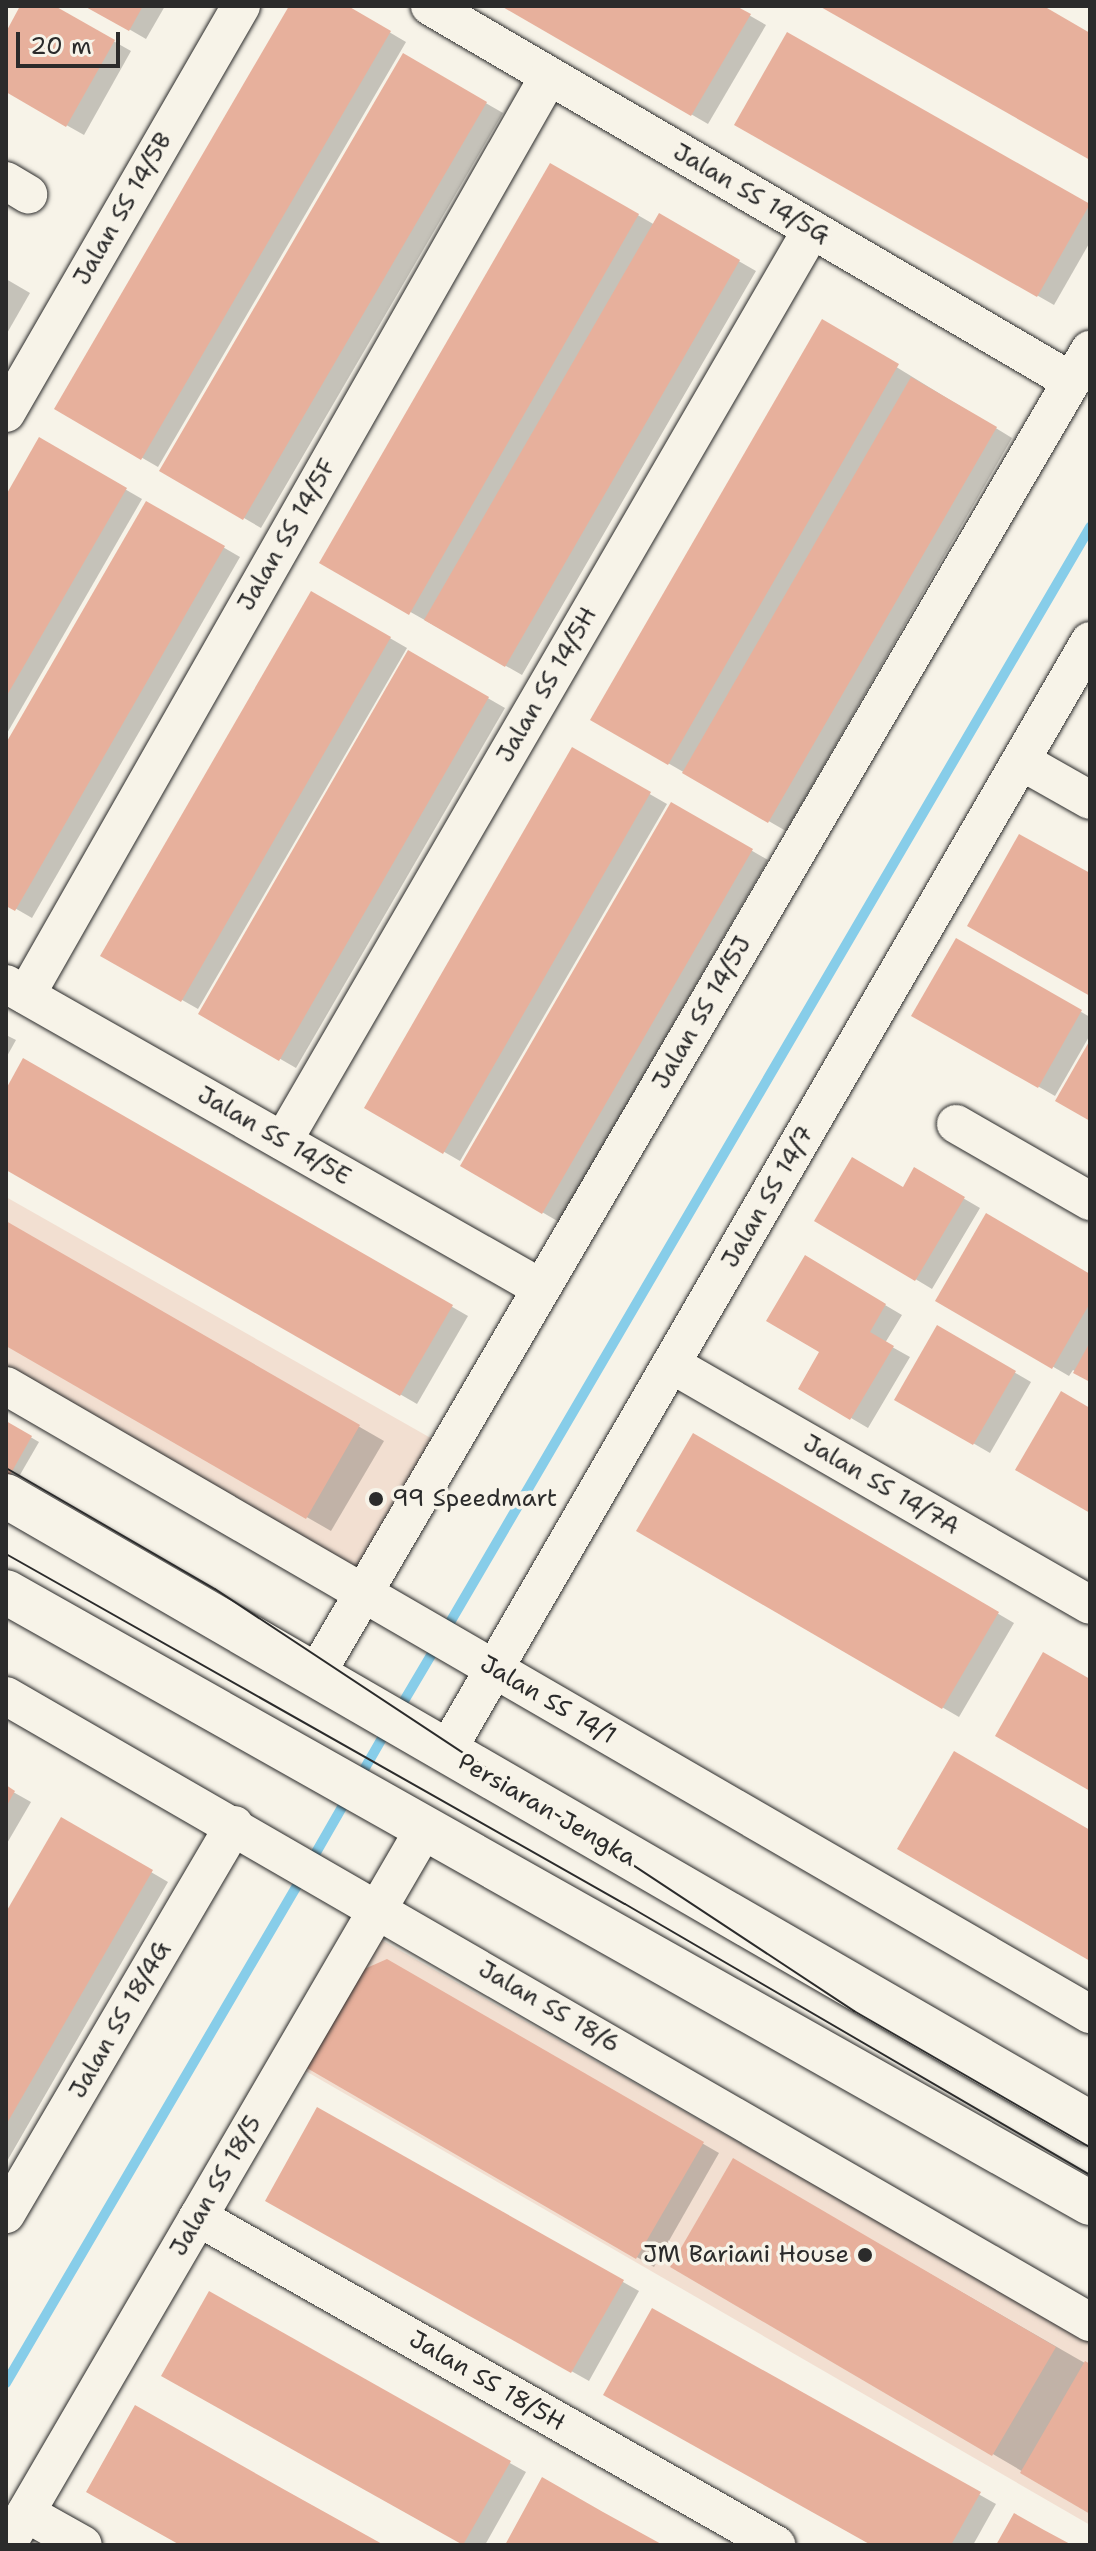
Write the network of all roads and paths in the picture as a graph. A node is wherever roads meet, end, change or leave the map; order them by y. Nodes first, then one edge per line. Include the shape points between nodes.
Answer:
1 (241, 6) edge
2 (430, 6) edge
3 (549, 76) junction
4 (812, 229) junction
5 (1081, 365) edge
6 (6, 413) edge
7 (1090, 641) edge
8 (1021, 761) junction
9 (1090, 800) edge
10 (16, 990) edge
11 (956, 1124) dead end
12 (283, 1141) junction
13 (1090, 1201) edge
14 (541, 1288) junction
15 (671, 1364) junction
16 (6, 1386) edge
17 (6, 1496) edge
18 (6, 1592) edge
19 (363, 1593) junction
20 (1090, 1605) edge
21 (495, 1669) junction
22 (315, 1676) junction
23 (6, 1696) edge
24 (446, 1752) junction
25 (234, 1825) junction
26 (425, 1828) junction
27 (379, 1907) junction
28 (1090, 2014) edge
29 (1090, 2123) edge
30 (1090, 2203) edge
31 (6, 2214) edge
32 (198, 2217) junction
33 (1090, 2322) edge
34 (26, 2513) junction
35 (7, 2545) edge
36 (83, 2545) edge
37 (776, 2545) edge

1 - 6 street, Jalan SS 14/5B
2 - 3 street, Jalan SS 14/5G
3 - 4 street, Jalan SS 14/5G
3 - 10 street, Jalan SS 14/5F
4 - 5 street, Jalan SS 14/5G
4 - 12 street, Jalan SS 14/5H
5 - 14 street, Jalan SS 14/5J
7 - 8 street, Jalan SS 14/7
8 - 9 street
8 - 15 street, Jalan SS 14/7
10 - 12 street, Jalan SS 14/5E
11 - 13 street
12 - 14 street, Jalan SS 14/5E
14 - 19 street, Jalan SS 14/5J
15 - 20 street, Jalan SS 14/7A
15 - 21 street, Jalan SS 14/7
16 - 19 street, Jalan SS 14/1
17 - 22 main road, Persiaran Jengka
18 - 26 main road
19 - 21 street, Jalan SS 14/1
19 - 22 street, Jalan SS 14/5J
21 - 24 street, Jalan SS 14/7
21 - 28 street, Jalan SS 14/1
22 - 24 main road, Persiaran Jengka
23 - 25 street, Jalan SS 18/6
24 - 29 main road, Persiaran Jengka
25 - 27 street, Jalan SS 18/6
25 - 31 street, Jalan SS 18/4G
26 - 27 street, Jalan SS 18/5
26 - 30 main road
27 - 32 street, Jalan SS 18/5
27 - 33 street, Jalan SS 18/6
32 - 34 street, Jalan SS 18/5
32 - 37 street, Jalan SS 18/5H
34 - 35 street, Jalan SS 18/5
34 - 36 street

